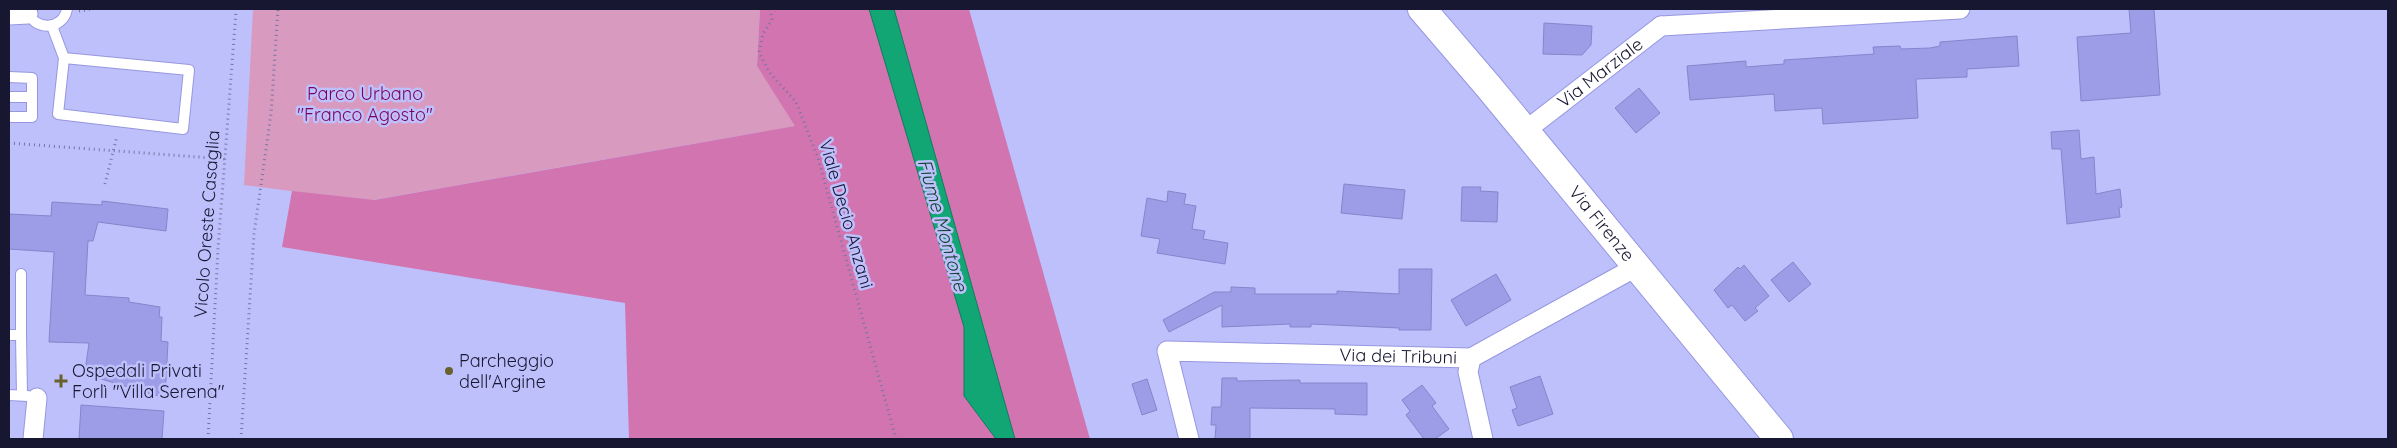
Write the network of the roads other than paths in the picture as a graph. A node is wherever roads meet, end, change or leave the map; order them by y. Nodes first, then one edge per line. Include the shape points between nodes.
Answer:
1 (67, 9) edge
2 (1422, 9) edge
3 (1960, 9) edge
4 (28, 11) edge
5 (9, 15) edge
6 (1662, 17) edge
7 (52, 26) junction
8 (64, 58) junction
9 (9, 77) edge
10 (9, 97) edge
11 (32, 97) junction
12 (9, 117) edge
13 (1525, 131) junction
14 (1636, 267) junction
15 (21, 274) dead end
16 (9, 335) edge
17 (21, 335) junction
18 (1471, 358) junction
19 (9, 395) edge
20 (29, 396) junction
21 (33, 439) edge
22 (1189, 439) edge
23 (1483, 439) edge
24 (1779, 439) edge

1 - 7 lane via 63,18
2 - 13 main road, Via Firenze
3 - 6 street
4 - 5 street
4 - 7 lane via 38,24
6 - 13 street, Via Marziale
7 - 8 lane
8 - 8 lane via 58,114 183,129 189,70
9 - 11 lane via 32,78
10 - 11 lane
11 - 12 lane via 32,117
13 - 14 main road, Via Firenze
14 - 18 street, Via dei Tribuni
14 - 24 main road, Via Firenze
15 - 17 lane
16 - 17 lane
17 - 20 lane
18 - 22 street, Via dei Tribuni via 1168,351
18 - 23 street via 1468,372
19 - 20 lane
20 - 21 street

